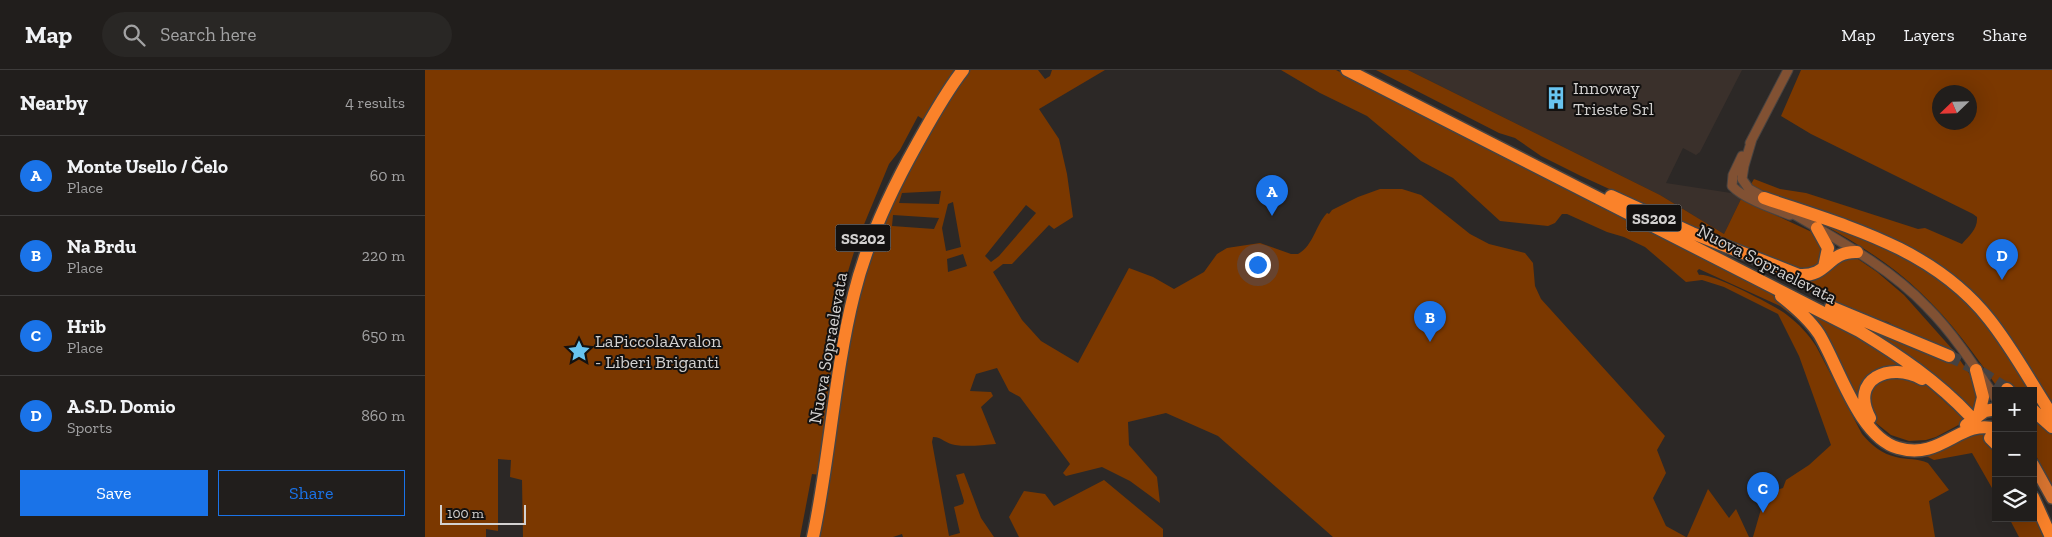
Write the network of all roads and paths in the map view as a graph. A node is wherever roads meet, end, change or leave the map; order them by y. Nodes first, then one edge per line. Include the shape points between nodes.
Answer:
1 (953, 70) edge
2 (963, 70) edge
3 (1347, 70) edge
4 (1363, 70) edge
5 (1788, 70) edge
6 (925, 121) junction
7 (1752, 139) junction
8 (1600, 191) junction
9 (1764, 198) junction
10 (1802, 219) junction
11 (1817, 228) junction
12 (1857, 252) junction
13 (1824, 268) junction
14 (1753, 276) junction
15 (1949, 356) tunnel mouth
16 (1976, 370) junction
17 (1992, 393) edge
18 (1957, 402) junction
19 (1992, 409) edge
20 (2037, 414) edge
21 (1974, 415) junction
22 (2052, 415) edge
23 (2052, 427) edge
24 (1992, 432) edge
25 (2037, 471) edge
26 (820, 475) junction
27 (2052, 498) edge
28 (2037, 503) edge
29 (2037, 505) edge
30 (2052, 528) edge
31 (806, 537) edge
32 (813, 537) edge
33 (2051, 537) edge

1 - 6 highway, Nuova Sopraelevata / SS202
2 - 6 highway, Nuova Sopraelevata / SS202
3 - 14 highway, Nuova Sopraelevata / SS202
4 - 8 highway, Nuova Sopraelevata / SS202
5 - 7 street
6 - 26 highway, Nuova Sopraelevata / SS202 via 866,251 836,366
7 - 9 street via 1742,179 1749,189
7 - 10 street via 1733,175 1732,186 1763,204
8 - 13 highway via 1692,233 1799,275 1812,275
8 - 15 highway, Nuova Sopraelevata / SS202 via 1837,310
9 - 10 street
9 - 22 highway via 1887,241 1946,277 1989,319
10 - 11 street
11 - 12 street
11 - 13 highway via 1829,248
12 - 13 highway via 1840,254
12 - 16 street via 1927,306
14 - 18 highway, Nuova Sopraelevata / SS202 via 1881,344
14 - 24 highway via 1807,319 1819,335 1865,424 1881,440 1897,448 1924,450 1973,428
16 - 17 street
16 - 21 highway via 1983,397
18 - 21 highway, Nuova Sopraelevata / SS202
18 - 21 highway via 1920,377 1892,371 1878,375 1870,383 1864,402 1869,417 1879,430 1895,440 1913,444 1941,438 1968,424
19 - 21 highway
20 - 23 highway
25 - 27 main road
26 - 31 highway, Nuova Sopraelevata / SS202
26 - 32 highway, Nuova Sopraelevata / SS202
28 - 30 highway
29 - 33 highway

